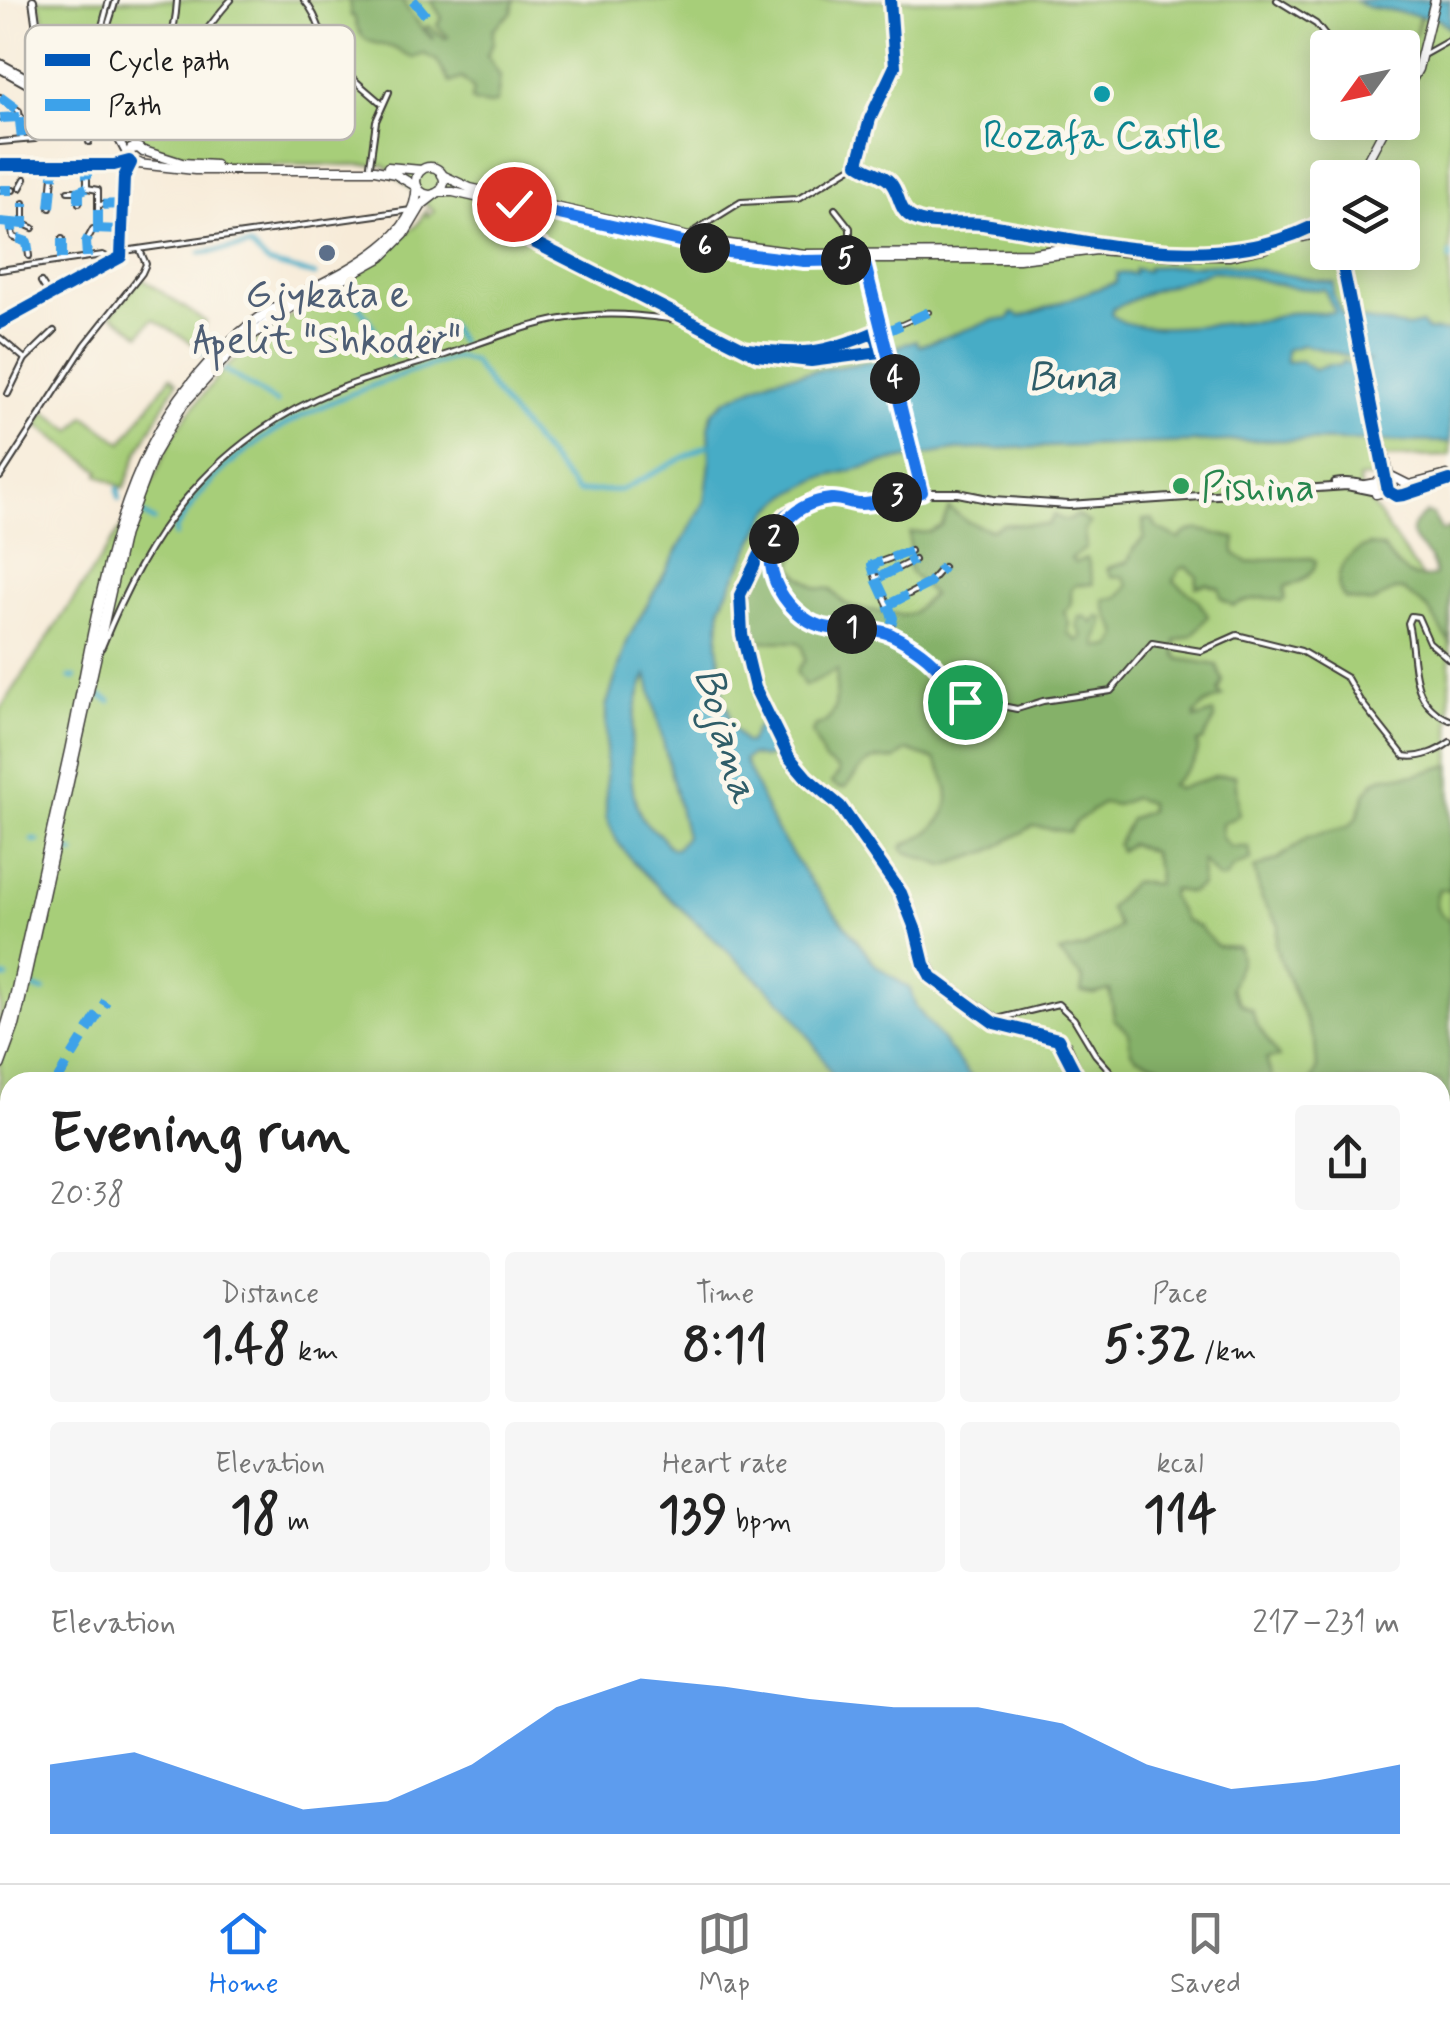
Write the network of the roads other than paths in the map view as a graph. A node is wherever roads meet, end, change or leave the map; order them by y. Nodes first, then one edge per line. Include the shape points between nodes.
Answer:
1 (33, 0) edge
2 (113, 0) edge
3 (231, 0) edge
4 (304, 0) edge
5 (890, 0) edge
6 (1277, 0) edge
7 (1435, 0) edge
8 (34, 25) edge
9 (107, 25) edge
10 (210, 25) edge
11 (320, 25) edge
12 (1321, 30) edge
13 (1450, 40) edge
14 (1421, 56) junction
15 (1420, 60) edge
16 (0, 66) edge
17 (25, 78) edge
18 (355, 78) edge
19 (389, 92) dead end
20 (0, 97) edge
21 (382, 104) junction
22 (20, 117) junction
23 (0, 118) edge
24 (22, 140) junction
25 (25, 140) edge
26 (119, 140) edge
27 (131, 140) edge
28 (0, 142) edge
29 (140, 149) junction
30 (132, 161) junction
31 (858, 162) junction
32 (0, 165) edge
33 (54, 165) junction
34 (87, 165) junction
35 (370, 165) junction
36 (421, 170) junction
37 (25, 173) junction
38 (442, 175) junction
39 (417, 187) junction
40 (20, 188) dead end
41 (88, 188) junction
42 (0, 190) edge
43 (13, 190) dead end
44 (68, 191) dead end
45 (80, 191) junction
46 (436, 193) junction
47 (24, 203) dead end
48 (79, 204) dead end
49 (117, 204) junction
50 (98, 205) junction
51 (50, 208) dead end
52 (834, 209) dead end
53 (414, 211) junction
54 (488, 219) dead end
55 (0, 222) edge
56 (11, 223) junction
57 (24, 224) junction
58 (1310, 227) edge
59 (33, 228) dead end
60 (98, 230) junction
61 (117, 230) junction
62 (1310, 235) edge
63 (62, 238) dead end
64 (690, 238) junction
65 (1101, 243) junction
66 (140, 250) junction
67 (124, 252) junction
68 (850, 254) junction
69 (1046, 255) junction
70 (29, 256) dead end
71 (87, 256) junction
72 (62, 260) junction
73 (864, 260) junction
74 (115, 261) junction
75 (0, 270) edge
76 (1344, 270) edge
77 (41, 282) dead end
78 (50, 296) junction
79 (929, 312) dead end
80 (690, 322) junction
81 (0, 323) edge
82 (54, 331) dead end
83 (883, 333) junction
84 (0, 338) edge
85 (8, 345) junction
86 (887, 348) joint
87 (746, 349) junction
88 (0, 352) edge
89 (25, 359) junction
90 (8, 394) dead end
91 (1386, 473) junction
92 (0, 477) edge
93 (1450, 477) edge
94 (1416, 484) junction
95 (1366, 485) junction
96 (1324, 487) junction
97 (922, 492) junction
98 (1376, 494) joint
99 (1392, 494) junction
100 (785, 519) junction
101 (910, 552) dead end
102 (914, 560) dead end
103 (943, 567) dead end
104 (876, 579) junction
105 (888, 605) junction
106 (889, 634) junction
107 (1450, 660) edge
108 (95, 665) junction
109 (1450, 720) edge
110 (1450, 742) edge
111 (996, 1020) junction
112 (0, 1046) edge
113 (0, 1065) edge
114 (1079, 1072) edge
115 (1111, 1072) edge

1 - 8 main road
2 - 9 street
3 - 10 street
4 - 11 street
5 - 31 street via 895,66
6 - 12 street
7 - 14 main road
13 - 14 street
14 - 15 main road
16 - 17 main road
18 - 21 street
19 - 21 street
20 - 22 street
21 - 35 street
22 - 23 street
22 - 24 street
24 - 25 street
24 - 28 street
26 - 30 main road
27 - 29 main road
29 - 30 main road via 131,149
29 - 30 main road via 144,159
29 - 35 main road via 208,165
30 - 34 main road
30 - 39 main road via 195,170 375,170
30 - 49 main road
31 - 64 street via 798,199 745,200
31 - 65 street via 888,180 901,207 917,220
32 - 37 main road
33 - 34 main road
33 - 37 main road
33 - 51 street
34 - 41 street
35 - 36 main road
36 - 38 main road via 430,167
36 - 39 main road
37 - 40 street
38 - 46 main road
38 - 64 main road via 470,188
39 - 46 main road
39 - 53 highway
41 - 45 street
41 - 50 street via 98,190
42 - 43 street
44 - 45 street
45 - 48 street
46 - 53 highway
46 - 73 main road via 728,252
47 - 57 street
49 - 50 street
49 - 61 main road
50 - 60 street
52 - 68 street via 850,228
53 - 66 street
53 - 108 highway via 398,242 381,257 265,323 184,404 153,455 130,514
53 - 112 highway via 379,250 262,317 227,346 178,400 148,449 118,530
54 - 80 street
55 - 56 street
56 - 57 street
56 - 70 street
57 - 59 street
58 - 65 main road via 1228,251
60 - 61 street
60 - 71 street via 88,237
61 - 67 main road
62 - 69 main road via 1229,256 1096,250
63 - 72 street
64 - 68 main road via 765,251
65 - 69 main road
66 - 67 street
66 - 92 street via 142,273 96,330
67 - 74 main road
68 - 69 main road
69 - 73 main road
71 - 72 street
71 - 74 street
72 - 75 street
73 - 83 street
74 - 78 main road
76 - 91 main road
77 - 78 street
78 - 81 main road
79 - 83 street
80 - 87 street
80 - 108 street via 631,315 559,320 366,379 296,409 234,450 174,512 138,565
82 - 89 street
83 - 86 street
84 - 85 street
85 - 88 street
85 - 89 street
86 - 97 street
87 - 87 street via 811,361 880,352 875,332 806,354
89 - 90 street
91 - 94 main road
91 - 95 main road
91 - 99 main road
93 - 94 main road
93 - 99 main road
94 - 99 main road
95 - 96 main road
95 - 99 main road
96 - 97 main road via 1068,505
96 - 98 main road
97 - 100 main road via 864,504 827,500
98 - 99 main road
100 - 106 street via 771,559 773,578 793,610 825,627
100 - 111 main road via 744,601 760,689 793,756 844,804 905,894 932,971
101 - 104 street via 872,566
102 - 104 street
103 - 105 street via 928,584
104 - 105 street
105 - 106 street
106 - 110 street via 930,660 959,699 1017,710 1110,691 1152,643 1201,651 1242,636 1293,648 1340,672 1404,756
107 - 109 street via 1411,616 1420,694 1433,712
108 - 113 highway via 15,1024
111 - 114 main road via 1057,1034
111 - 115 street via 1058,1004

